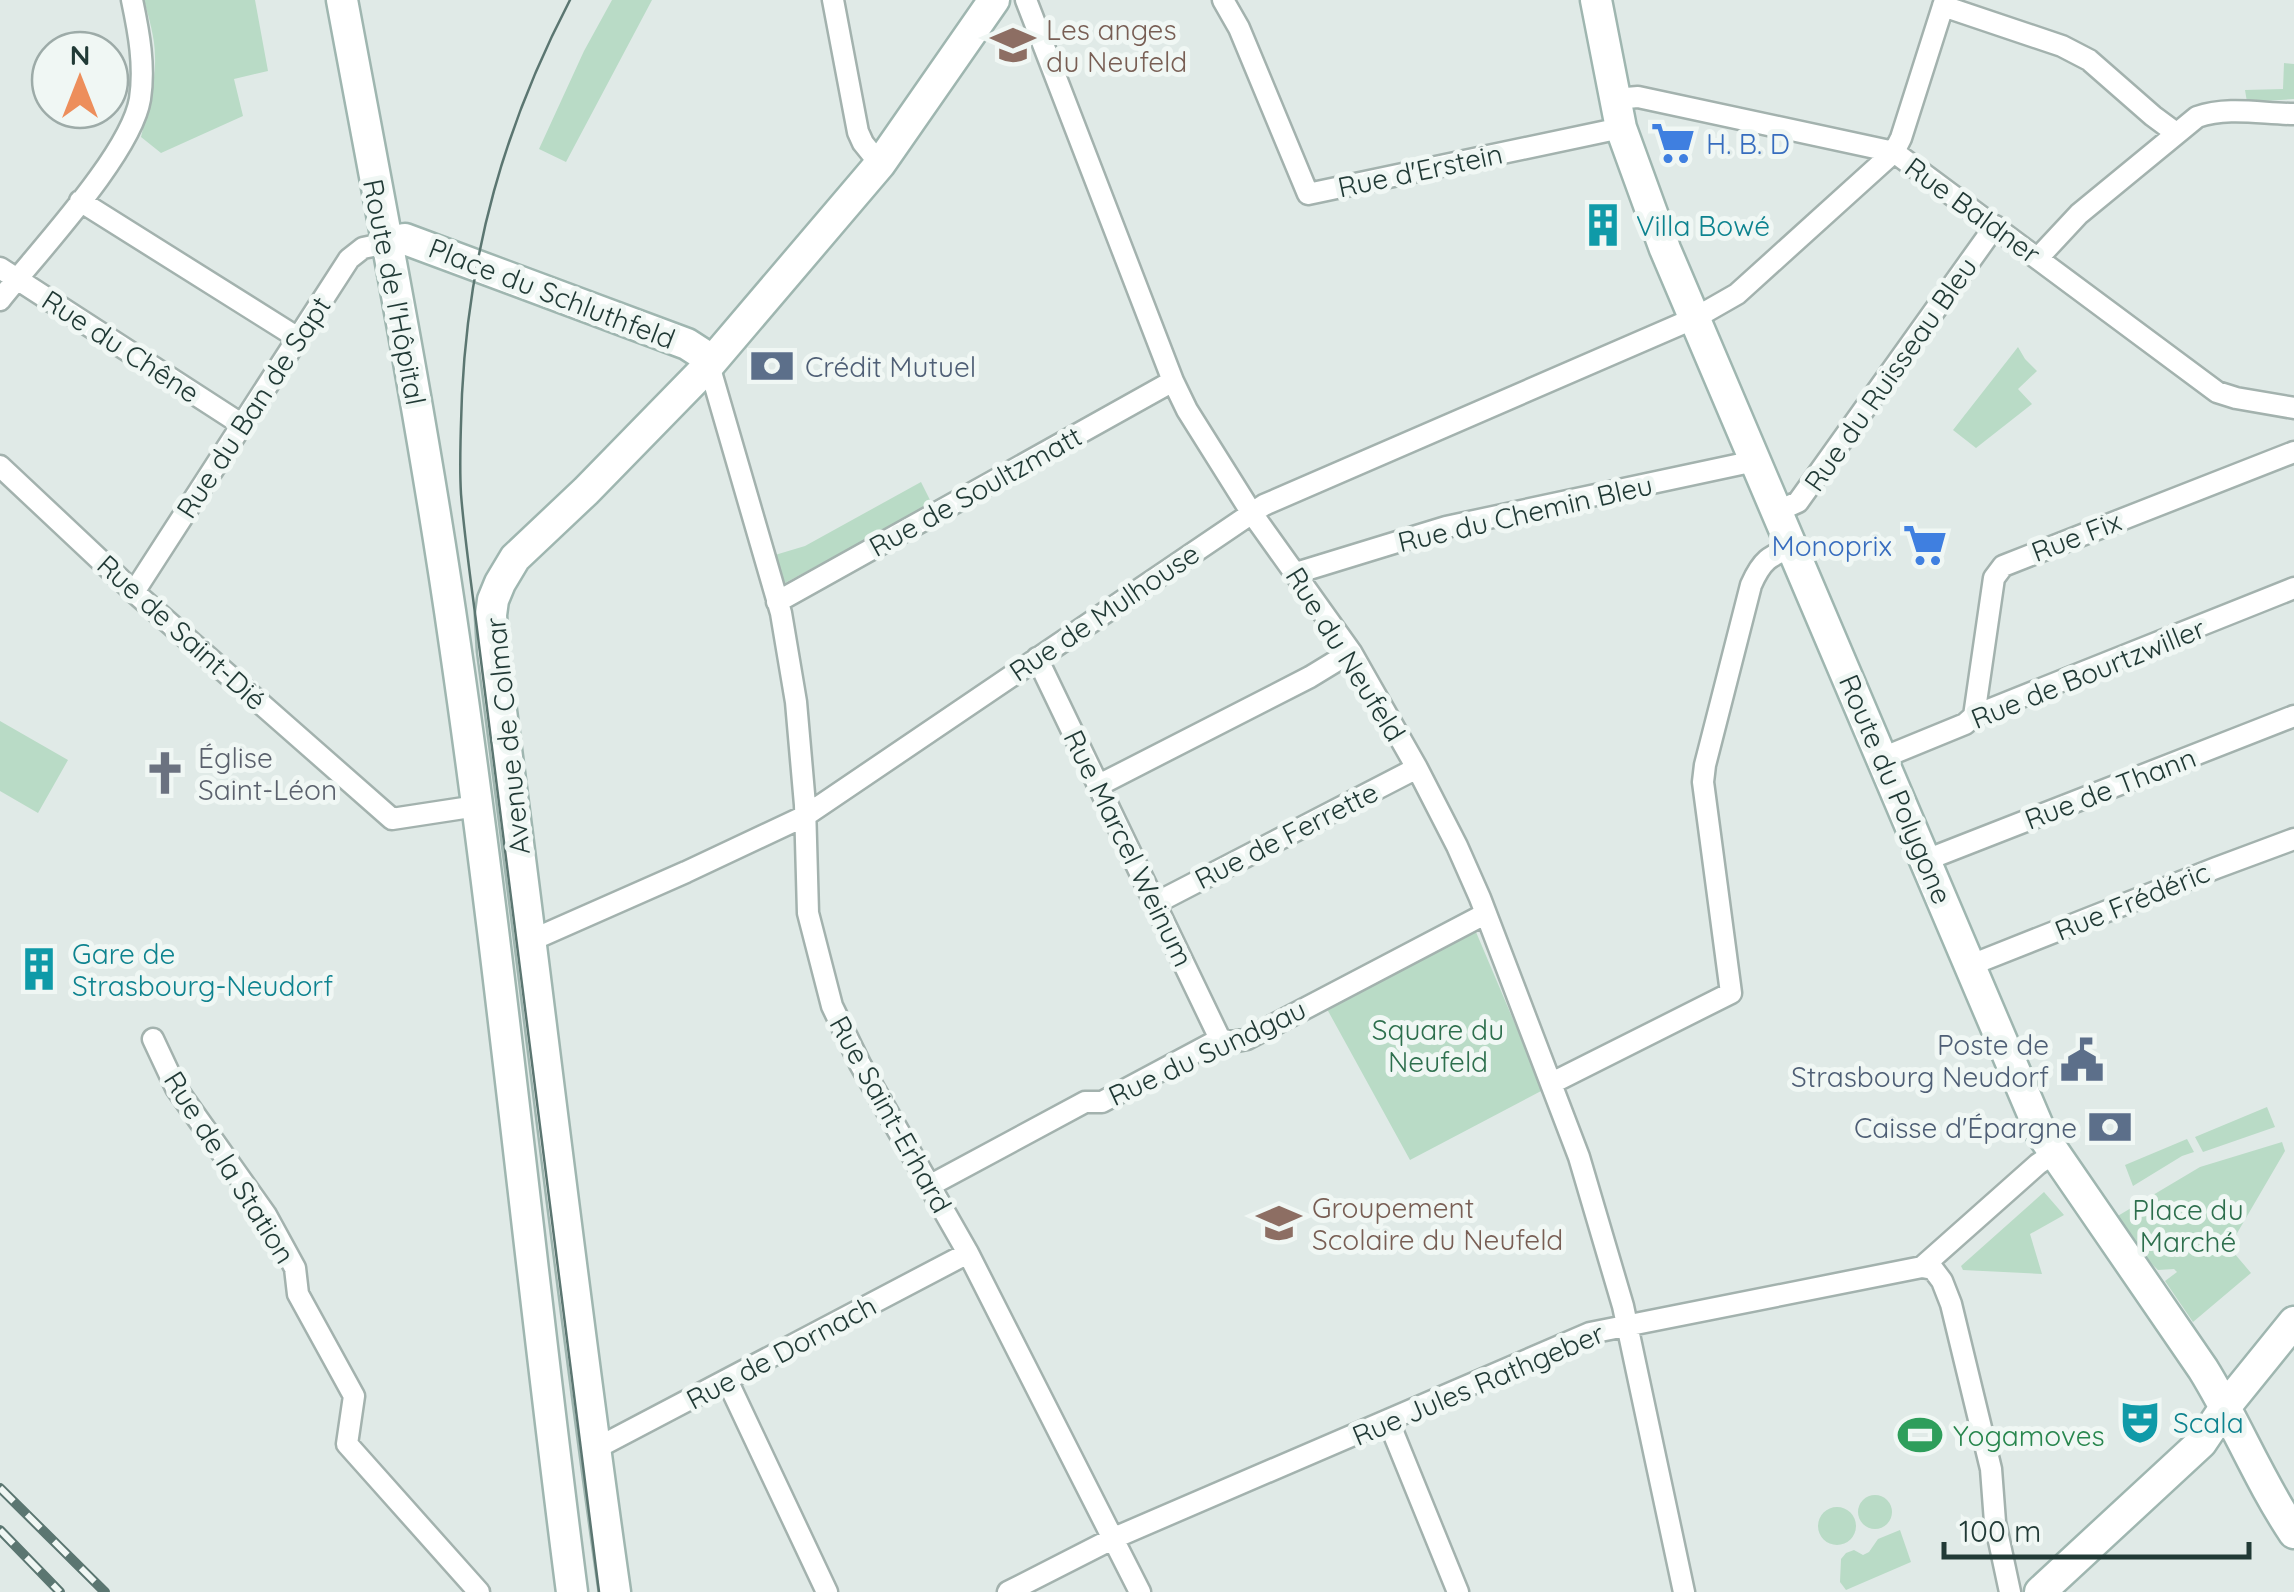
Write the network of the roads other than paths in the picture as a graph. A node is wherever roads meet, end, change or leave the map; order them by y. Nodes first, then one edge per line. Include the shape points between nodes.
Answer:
1 (132, 0) edge
2 (342, 0) edge
3 (833, 0) edge
4 (994, 0) edge
5 (1026, 0) edge
6 (1223, 0) edge
7 (1596, 0) edge
8 (1944, 3) edge
9 (1618, 114) junction
10 (2294, 114) edge
11 (2176, 133) junction
12 (1894, 152) junction
13 (880, 164) junction
14 (80, 201) junction
15 (1994, 226) junction
16 (387, 243) junction
17 (2038, 258) junction
18 (8, 274) edge
19 (0, 300) edge
20 (1695, 318) junction
21 (298, 338) junction
22 (709, 365) junction
23 (1173, 381) junction
24 (2294, 408) edge
25 (242, 424) junction
26 (2294, 452) edge
27 (1755, 460) junction
28 (0, 466) edge
29 (1778, 511) junction
30 (1251, 512) junction
31 (1793, 547) junction
32 (1296, 573) junction
33 (446, 584) joint
34 (2294, 588) edge
35 (134, 592) junction
36 (777, 602) junction
37 (1351, 652) junction
38 (1037, 658) junction
39 (1974, 716) junction
40 (2294, 716) edge
41 (1882, 758) junction
42 (1416, 768) junction
43 (1099, 785) junction
44 (477, 806) junction
45 (805, 816) junction
46 (2294, 839) edge
47 (1926, 860) junction
48 (1156, 903) junction
49 (1485, 914) junction
50 (532, 940) junction
51 (1971, 966) junction
52 (152, 1040) dead end
53 (1220, 1040) junction
54 (1552, 1082) junction
55 (2053, 1154) junction
56 (929, 1186) junction
57 (968, 1254) junction
58 (1922, 1268) junction
59 (2294, 1322) edge
60 (1628, 1325) junction
61 (727, 1380) junction
62 (2226, 1406) junction
63 (1388, 1420) junction
64 (594, 1449) junction
65 (2294, 1533) edge
66 (1114, 1538) junction
67 (570, 1577) edge
68 (479, 1592) edge
69 (559, 1592) edge
70 (615, 1592) edge
71 (827, 1592) edge
72 (1008, 1592) edge
73 (1140, 1592) edge
74 (1458, 1592) edge
75 (1684, 1592) edge
76 (2010, 1592) edge
77 (2040, 1592) edge

1 - 14 street via 140,104 116,154
2 - 16 street, Route de l'Hôpital
3 - 13 street via 858,132
4 - 13 street, Avenue de Colmar
5 - 23 street, Rue du Neufeld
6 - 9 street, Rue d'Erstein via 1308,194
7 - 9 street, Route du Polygone
8 - 11 street via 2089,60
8 - 12 street
9 - 12 street, Rue Baldner via 1638,97
9 - 20 street, Route du Polygone
10 - 11 street via 2208,114
11 - 17 street via 2079,214
12 - 15 street, Rue Baldner
12 - 20 street, Rue de Mulhouse via 1738,294
13 - 22 street, Avenue de Colmar
14 - 18 street
14 - 21 street
15 - 17 street, Rue Baldner
15 - 29 street, Rue du Ruisseau Bleu via 1798,502
16 - 21 street, Rue du Ban de Sapt via 349,259
16 - 22 street, Place du Schluthfeld via 405,239 688,344
16 - 33 street, Route de l'Hôpital
17 - 24 street, Rue Baldner via 2217,392
18 - 19 street
18 - 25 street, Rue du Chêne
20 - 27 street, Route du Polygone
20 - 30 street, Rue de Mulhouse
21 - 25 street, Rue du Ban de Sapt
22 - 36 street, Rue Saint-Erhard
22 - 50 street, Avenue de Colmar via 516,556 493,600 493,650
23 - 30 street, Rue du Neufeld
23 - 36 street, Rue de Soultzmatt
25 - 35 street, Rue du Ban de Sapt
26 - 39 street, Rue Fix via 2003,566 1994,578
27 - 29 street, Route du Polygone
27 - 32 street, Rue du Chemin Bleu via 1446,527
28 - 35 street, Rue de Saint-Dié
29 - 31 street, Route du Polygone
30 - 32 street, Rue du Neufeld
30 - 38 street, Rue de Mulhouse
31 - 41 street, Route du Polygone
31 - 54 street via 1764,562 1751,584 1704,765 1731,993
32 - 37 street, Rue du Neufeld
33 - 44 street, Avenue de Colmar
34 - 39 street, Rue de Bourtzwiller
35 - 44 street, Rue de Saint-Dié via 392,819
36 - 45 street, Rue Saint-Erhard via 796,702
37 - 42 street, Rue du Neufeld
37 - 43 street
38 - 43 street, Rue Marcel Weinum
38 - 45 street, Rue de Mulhouse
39 - 41 street, Rue de Bourtzwiller
40 - 47 street, Rue de Thann
41 - 47 street, Route du Polygone
42 - 48 street, Rue de Ferrette
42 - 49 street, Rue du Neufeld
43 - 48 street, Rue Marcel Weinum
44 - 67 street, Avenue de Colmar
45 - 50 street, Rue de Mulhouse
45 - 56 street, Rue Saint-Erhard via 808,913 832,1006
46 - 51 street, Rue Frédéric
47 - 51 street, Route du Polygone
48 - 53 street, Rue Marcel Weinum
49 - 53 street, Rue du Sundgau via 1247,1039
49 - 54 street, Rue du Neufeld
50 - 64 street, Avenue de Colmar
51 - 55 street, Route du Polygone
52 - 68 street, Rue de la Station via 176,1088 266,1215 295,1268 298,1294 354,1396 347,1444
53 - 56 street, Rue du Sundgau via 1102,1102 1085,1102
54 - 60 street, Rue du Neufeld
55 - 58 street
55 - 62 street, Route du Polygone
56 - 57 street, Rue Saint-Erhard
57 - 61 street, Rue de Dornach
57 - 66 street, Rue Saint-Erhard
58 - 60 street, Rue Jules Rathgeber
58 - 76 street via 1942,1281 1951,1304 1991,1469
59 - 62 street
60 - 63 street, Rue Jules Rathgeber via 1590,1333
60 - 75 street, Rue du Neufeld
61 - 64 street, Rue de Dornach
61 - 71 street
62 - 65 street, Route du Polygone
62 - 77 street via 2201,1444
63 - 66 street, Rue Jules Rathgeber
63 - 74 street
64 - 70 street, Avenue de Colmar
66 - 72 street, Rue Jules Rathgeber
66 - 73 street, Rue Saint-Erhard
67 - 69 street

